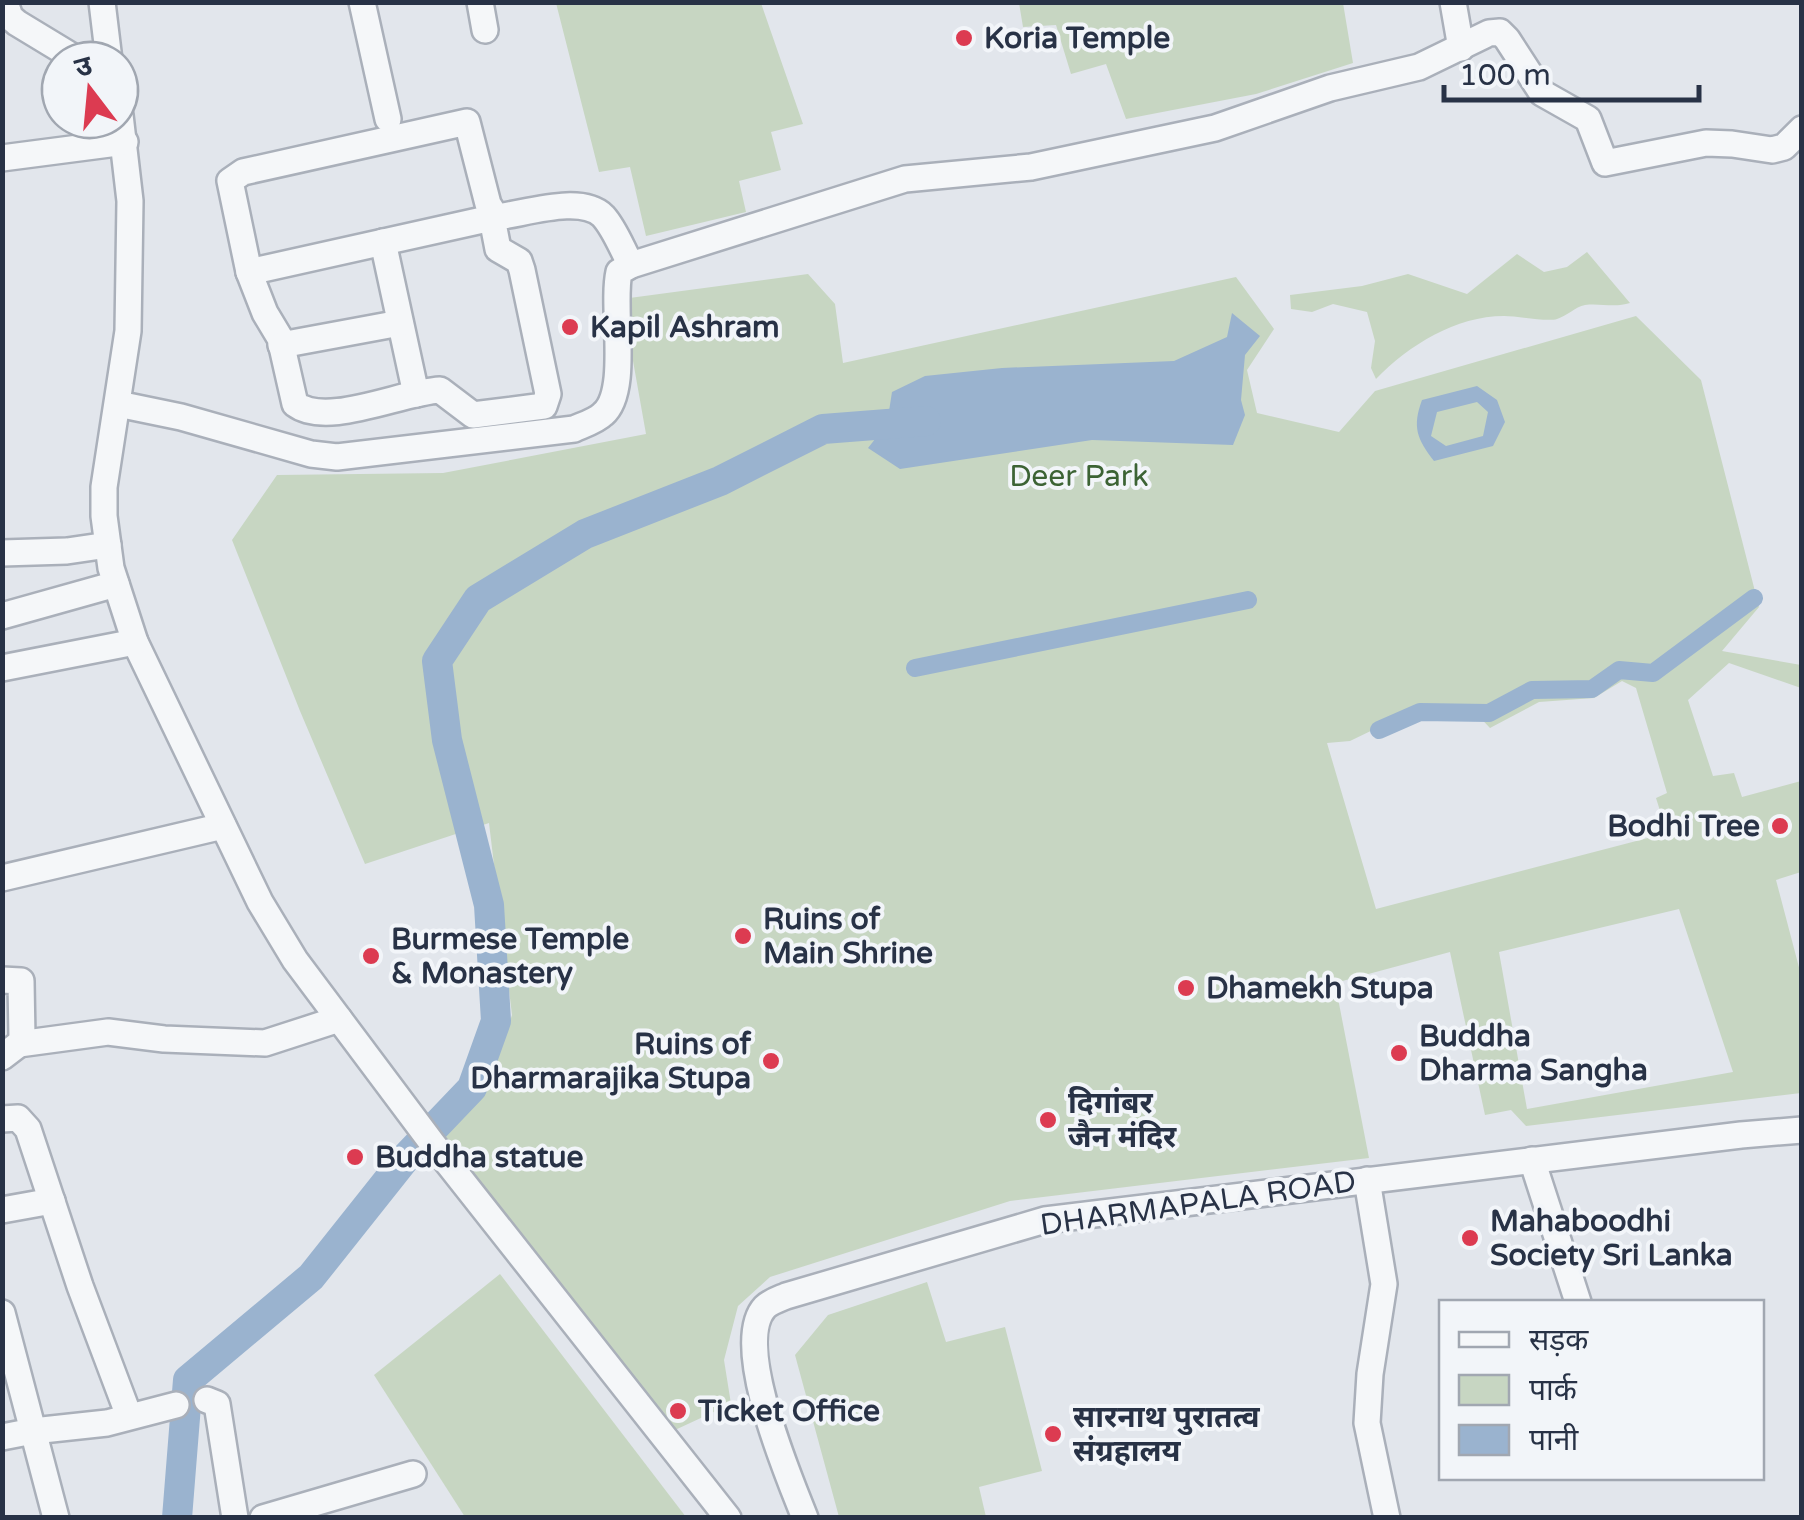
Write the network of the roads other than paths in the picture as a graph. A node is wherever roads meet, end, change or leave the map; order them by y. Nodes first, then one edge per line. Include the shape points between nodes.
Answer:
1 (5, 2) edge
2 (102, 2) edge
3 (362, 2) edge
4 (480, 2) edge
5 (1453, 2) edge
6 (485, 30) dead end
7 (46, 40) edge
8 (107, 40) edge
9 (1460, 48) junction
10 (388, 119) dead end
11 (1802, 129) edge
12 (126, 142) joint
13 (2, 158) edge
14 (494, 217) junction
15 (382, 242) junction
16 (630, 264) junction
17 (249, 272) junction
18 (400, 323) junction
19 (281, 345) junction
20 (416, 394) junction
21 (118, 404) junction
22 (108, 545) junction
23 (2, 552) edge
24 (116, 584) junction
25 (2, 616) edge
26 (135, 642) junction
27 (2, 668) edge
28 (223, 826) junction
29 (2, 878) edge
30 (2, 980) edge
31 (339, 1019) junction
32 (11, 1050) edge
33 (2, 1120) edge
34 (1802, 1130) edge
35 (1532, 1160) junction
36 (1367, 1180) junction
37 (52, 1201) junction
38 (2, 1210) edge
39 (1577, 1300) edge
40 (2, 1312) edge
41 (207, 1400) dead end
42 (176, 1405) dead end
43 (130, 1416) junction
44 (33, 1431) junction
45 (2, 1438) edge
46 (413, 1474) dead end
47 (56, 1518) edge
48 (235, 1518) edge
49 (263, 1518) edge
50 (728, 1518) edge
51 (805, 1518) edge
52 (1386, 1518) edge

1 - 7 street via 10,17
2 - 8 street
3 - 10 street
4 - 6 street
5 - 9 street
9 - 11 street via 1500,32 1542,92 1588,119 1605,163 1706,144 1772,150
9 - 16 street via 1419,67 1330,88 1216,128 1031,167 905,179
12 - 13 street
12 - 21 street via 128,331
14 - 15 street
14 - 16 street via 592,208
14 - 17 street via 471,128 467,122 439,127 232,176
14 - 20 street via 498,249 519,260 548,402 473,414 440,390
15 - 17 street
15 - 18 street
16 - 21 street via 619,272 615,292 617,390 602,415 574,429 337,457
17 - 19 street
18 - 19 street
18 - 20 street
19 - 20 street via 300,408 329,412
21 - 22 street via 104,487
22 - 23 street
22 - 24 street
24 - 25 street
24 - 26 street
26 - 27 street
26 - 28 street
28 - 29 street
28 - 31 street via 268,916
30 - 32 street via 21,981
31 - 32 street via 265,1042 108,1032
31 - 50 street
33 - 37 street via 24,1122
34 - 35 street, DHARMAPALA ROAD
35 - 36 street, DHARMAPALA ROAD
35 - 39 street
36 - 51 street, DHARMAPALA ROAD via 1045,1220 767,1304 758,1318 757,1380
36 - 52 street via 1384,1284 1367,1423
37 - 38 street
37 - 43 street
40 - 44 street
41 - 48 street via 217,1404
42 - 43 street
43 - 44 street
44 - 45 street
44 - 47 street
46 - 49 street

